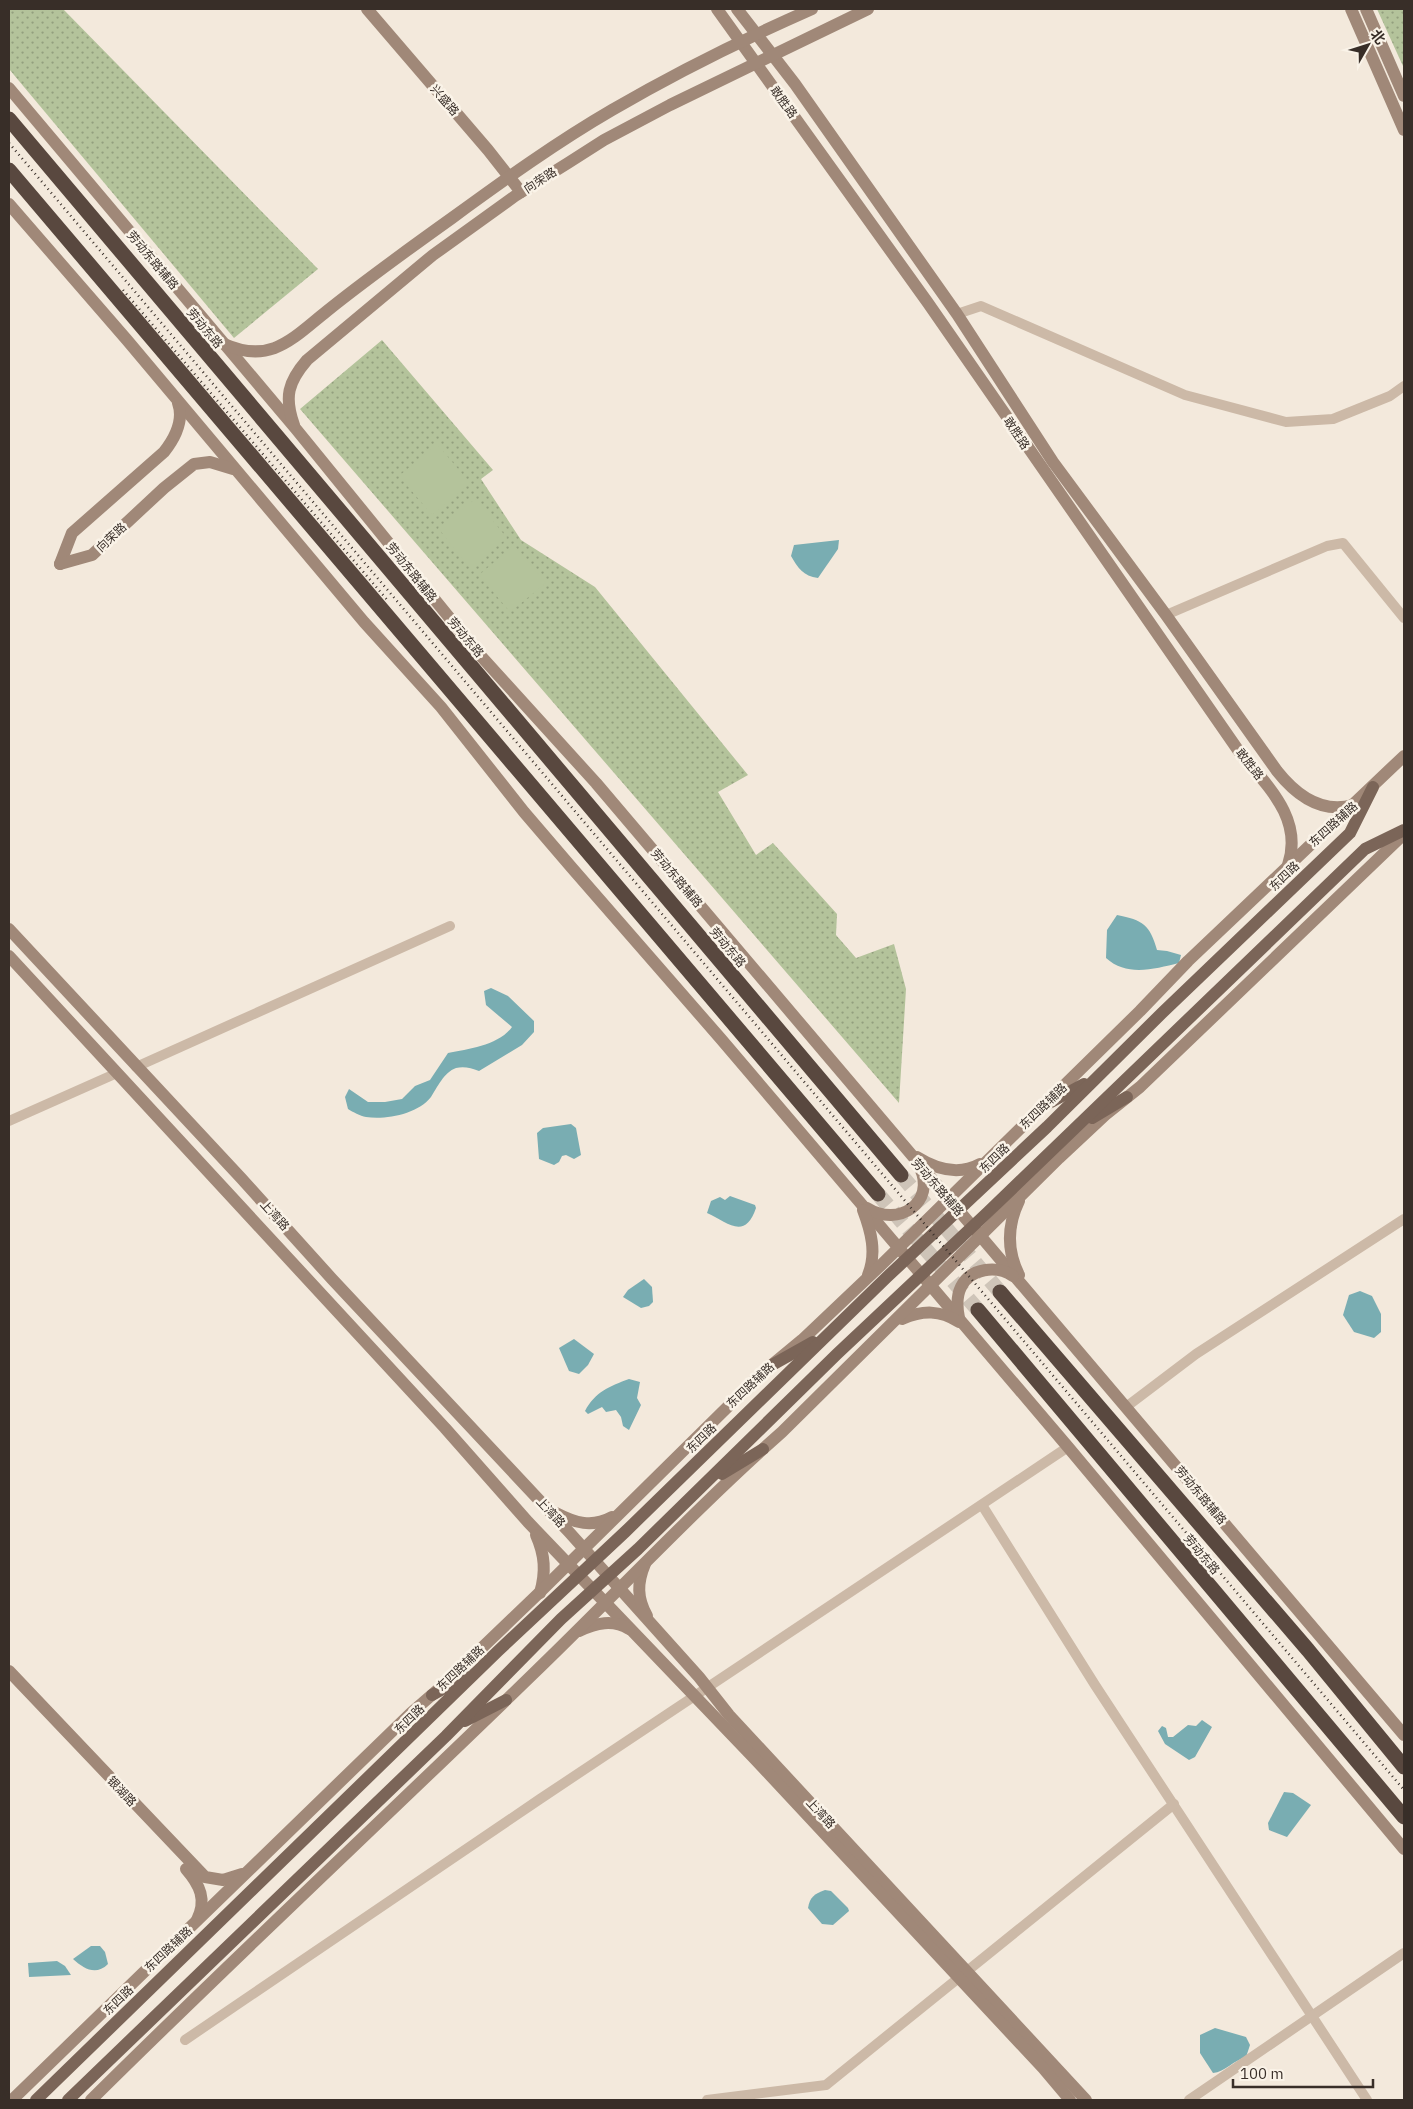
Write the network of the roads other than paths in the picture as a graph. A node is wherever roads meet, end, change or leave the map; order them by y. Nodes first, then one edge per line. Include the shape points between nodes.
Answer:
1 (366, 9) edge
2 (376, 9) edge
3 (716, 9) edge
4 (737, 9) edge
5 (812, 9) edge
6 (868, 9) edge
7 (1351, 9) edge
8 (1366, 9) edge
9 (756, 33) junction
10 (741, 41) junction
11 (773, 55) junction
12 (756, 63) junction
13 (9, 88) edge
14 (1404, 96) edge
15 (9, 119) edge
16 (1404, 130) edge
17 (9, 170) edge
18 (513, 175) junction
19 (524, 190) junction
20 (9, 204) edge
21 (957, 314) junction
22 (222, 343) junction
23 (1404, 386) edge
24 (176, 399) junction
25 (296, 429) junction
26 (235, 470) junction
27 (1166, 615) junction
28 (1404, 618) edge
29 (1404, 756) edge
30 (1373, 787) junction
31 (1355, 804) junction
32 (1404, 830) edge
33 (1404, 834) edge
34 (1288, 865) junction
35 (450, 926) dead end
36 (9, 929) edge
37 (9, 956) edge
38 (136, 1066) junction
39 (117, 1073) junction
40 (1097, 1077) junction
41 (1127, 1097) junction
42 (1040, 1108) junction
43 (9, 1121) edge
44 (1075, 1128) junction
45 (904, 1147) junction
46 (1044, 1158) junction
47 (986, 1161) junction
48 (918, 1164) junction
49 (901, 1175) tunnel mouth
50 (992, 1179) junction
51 (878, 1194) tunnel mouth
52 (1006, 1194) junction
53 (854, 1195) junction
54 (1021, 1196) junction
55 (948, 1198) junction
56 (863, 1206) junction
57 (959, 1211) junction
58 (1404, 1219) edge
59 (976, 1232) junction
60 (898, 1247) junction
61 (908, 1258) junction
62 (921, 1274) junction
63 (867, 1278) junction
64 (1017, 1279) junction
65 (932, 1286) junction
66 (1000, 1292) tunnel mouth
67 (1032, 1297) junction
68 (978, 1310) tunnel mouth
69 (847, 1316) junction
70 (959, 1319) junction
71 (890, 1328) junction
72 (970, 1331) junction
73 (829, 1333) junction
74 (772, 1365) junction
75 (1126, 1407) junction
76 (1068, 1447) junction
77 (763, 1449) junction
78 (701, 1487) junction
79 (982, 1505) junction
80 (546, 1507) junction
81 (622, 1510) junction
82 (667, 1520) junction
83 (528, 1522) junction
84 (584, 1548) junction
85 (594, 1560) junction
86 (646, 1560) junction
87 (568, 1564) junction
88 (579, 1575) junction
89 (608, 1576) junction
90 (619, 1588) junction
91 (593, 1590) junction
92 (539, 1593) junction
93 (606, 1602) junction
94 (522, 1629) junction
95 (655, 1629) junction
96 (636, 1633) junction
97 (569, 1638) junction
98 (481, 1668) junction
99 (9, 1670) edge
100 (9, 1682) edge
101 (707, 1688) junction
102 (432, 1695) junction
103 (694, 1696) junction
104 (506, 1700) junction
105 (456, 1725) junction
106 (1404, 1735) edge
107 (1404, 1767) edge
108 (1174, 1804) junction
109 (1404, 1817) edge
110 (1404, 1849) edge
111 (249, 1870) junction
112 (195, 1924) junction
113 (1404, 1953) edge
114 (963, 1975) junction
115 (1311, 2016) junction
116 (184, 2040) dead end
117 (12, 2100) edge
118 (36, 2100) edge
119 (68, 2100) edge
120 (91, 2100) edge
121 (707, 2100) edge
122 (1070, 2100) edge
123 (1086, 2100) edge
124 (1189, 2100) edge
125 (1367, 2100) edge

1 - 18 main road, 兴盛路
2 - 18 main road, 兴盛路
3 - 10 main road, 敢胜路
4 - 9 main road, 敢胜路
5 - 9 main road, 向荣路
6 - 11 main road, 向荣路
7 - 16 main road
8 - 14 main road
9 - 10 main road, 向荣路
9 - 11 main road, 敢胜路
10 - 12 main road, 敢胜路
10 - 18 main road, 向荣路 via 612,110
11 - 12 main road, 向荣路
11 - 21 main road, 敢胜路
12 - 19 main road, 向荣路 via 604,140
12 - 34 main road, 敢胜路 via 928,303 1238,750 1284,810 1292,835
13 - 22 main road, 劳动东路辅路
15 - 49 highway, 劳动东路
17 - 51 highway
18 - 19 main road, 兴盛路
18 - 22 main road, 向荣路 via 365,281 291,340 277,348 248,353
19 - 25 main road, 向荣路 via 433,255 307,360 288,392
20 - 24 main road
21 - 23 street via 981,306 1185,395 1286,422 1333,419 1390,396
21 - 27 main road, 敢胜路 via 1053,462
22 - 25 main road, 劳动东路辅路
24 - 26 main road
24 - 26 main road, 向荣路 via 181,417 170,444 72,533 60,564 92,555 194,464 218,463
25 - 45 main road, 劳动东路辅路 via 479,654 596,782
26 - 53 main road
27 - 28 street via 1327,546 1344,543
27 - 31 main road, 敢胜路 via 1252,739 1286,782 1303,798 1320,805 1341,808
29 - 30 main road, 东四路辅路
30 - 31 main road, 东四路辅路
30 - 40 main road, 东四路 via 1350,833
31 - 34 main road, 东四路辅路
32 - 44 main road via 1365,849
33 - 41 main road
34 - 42 main road, 东四路辅路
35 - 38 street
36 - 38 main road, 上湾路
37 - 39 main road, 上湾路
38 - 80 main road, 上湾路
39 - 43 street
39 - 83 main road, 上湾路
40 - 42 main road
40 - 50 main road, 东四路
41 - 44 main road
41 - 54 main road
42 - 47 main road, 东四路辅路
44 - 46 main road
45 - 47 main road via 939,1169 962,1170
45 - 48 main road, 劳动东路辅路
46 - 52 main road
46 - 54 main road
47 - 55 main road, 东四路辅路
48 - 55 main road, 劳动东路辅路
48 - 56 main road via 924,1186 913,1206 894,1216
50 - 52 main road via 988,1189 991,1198
50 - 57 main road, 东四路
52 - 59 main road
53 - 56 main road
53 - 63 main road via 865,1215 871,1236 872,1263
54 - 59 main road
54 - 67 main road via 1011,1222 1010,1251
55 - 57 main road, 劳动东路辅路
55 - 60 main road, 东四路辅路
56 - 60 main road
57 - 59 main road, 劳动东路辅路
57 - 61 main road, 东四路
58 - 75 street via 1196,1354
59 - 62 main road
59 - 64 main road, 劳动东路辅路
59 - 65 main road
60 - 61 main road
60 - 63 main road, 东四路辅路
61 - 62 main road
61 - 69 main road, 东四路
62 - 65 main road
62 - 78 main road
63 - 69 main road
63 - 74 main road, 东四路辅路
64 - 67 main road, 劳动东路辅路
64 - 70 main road via 1002,1270 973,1274 964,1282 958,1296
65 - 70 main road
65 - 71 main road
66 - 107 highway, 劳动东路 via 1308,1650
67 - 75 main road, 劳动东路辅路
68 - 109 highway, 劳动东路
69 - 73 main road, 东四路
70 - 72 main road
71 - 72 main road via 913,1315 930,1312 950,1317
71 - 77 main road
72 - 76 main road
73 - 74 main road
73 - 85 main road, 东四路
74 - 81 main road, 东四路辅路
75 - 106 main road, 劳动东路辅路
76 - 79 street
76 - 110 main road
77 - 78 main road
77 - 86 main road
78 - 82 main road
79 - 101 street
79 - 108 street
80 - 81 main road via 583,1524 602,1522
80 - 84 main road, 上湾路
81 - 84 main road, 东四路辅路
82 - 86 main road
82 - 89 main road
83 - 87 main road, 上湾路
83 - 92 main road via 537,1536 544,1559 545,1571
84 - 85 main road, 上湾路
84 - 87 main road, 东四路辅路
85 - 88 main road, 东四路
85 - 89 main road, 上湾路
86 - 90 main road
86 - 95 main road via 638,1587 641,1606
87 - 88 main road, 上湾路
87 - 92 main road, 东四路辅路
88 - 91 main road, 上湾路
88 - 94 main road, 东四路
89 - 90 main road, 上湾路
89 - 91 main road
90 - 93 main road
90 - 95 main road, 上湾路
91 - 93 main road, 上湾路
91 - 105 main road
92 - 94 main road
92 - 102 main road, 东四路辅路
93 - 96 main road, 上湾路
93 - 97 main road
94 - 98 main road, 东四路
95 - 101 main road, 上湾路
96 - 97 main road via 619,1624 602,1623
96 - 103 main road, 上湾路
97 - 104 main road
98 - 102 main road
98 - 118 main road, 东四路
99 - 111 main road, 银湖路 via 204,1877 230,1879
100 - 112 main road, 银湖路 via 198,1883 202,1905
101 - 103 street
101 - 114 main road, 上湾路
102 - 111 main road, 东四路辅路
103 - 114 main road, 上湾路
103 - 116 street
104 - 105 main road
104 - 120 main road
105 - 119 main road
108 - 114 street
108 - 115 street
111 - 112 main road, 东四路辅路
112 - 117 main road, 东四路辅路
113 - 115 street
114 - 121 street via 826,2085
114 - 122 main road, 上湾路
114 - 123 main road, 上湾路
115 - 124 street
115 - 125 street

